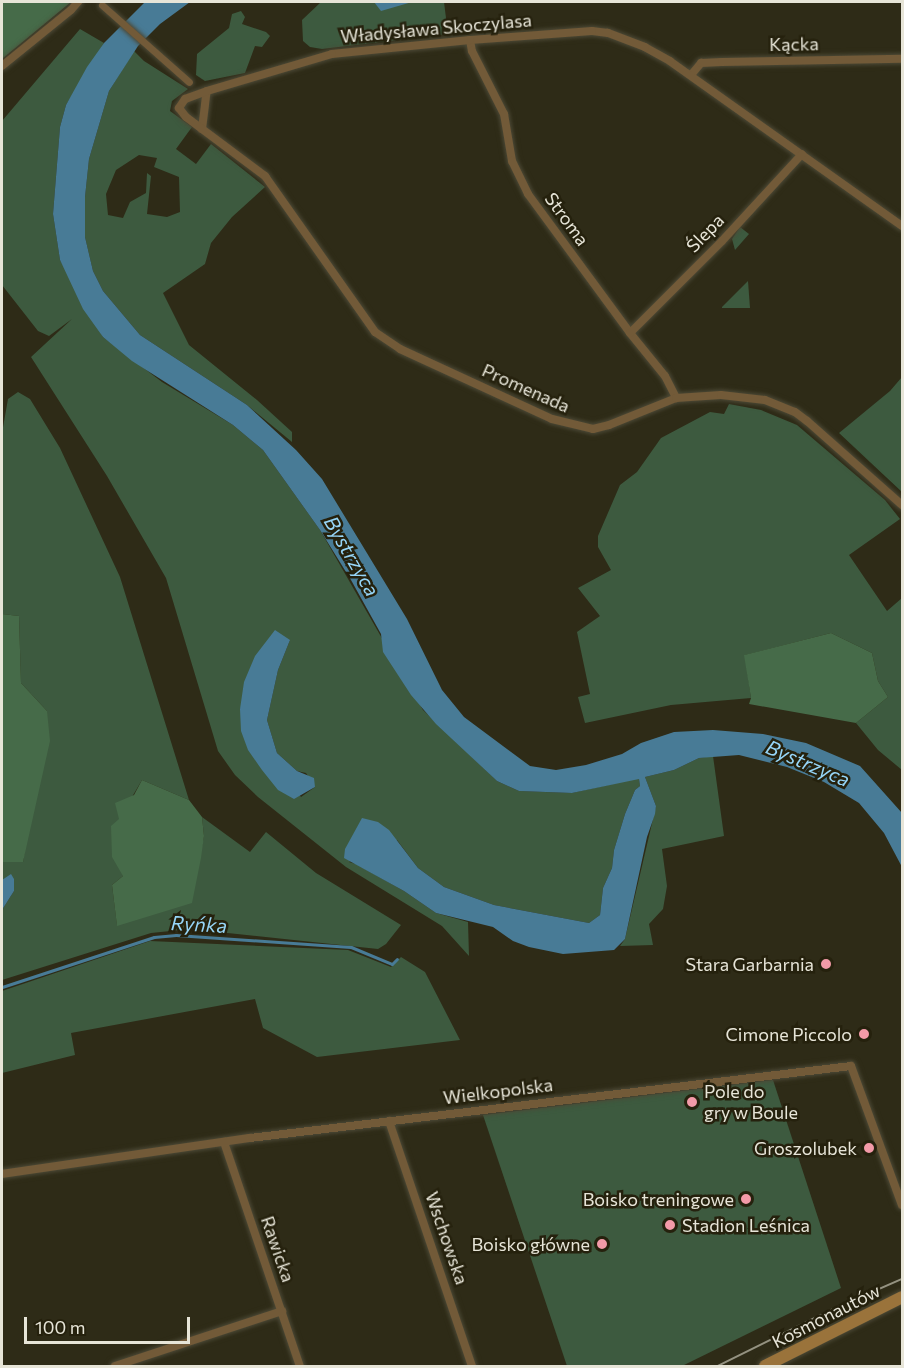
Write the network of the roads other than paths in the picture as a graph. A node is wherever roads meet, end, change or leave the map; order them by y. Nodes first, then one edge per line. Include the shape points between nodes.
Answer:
1 (78, 2) edge
2 (102, 6) dead end
3 (470, 40) junction
4 (903, 59) edge
5 (2, 66) edge
6 (691, 75) junction
7 (189, 82) dead end
8 (207, 91) junction
9 (202, 129) junction
10 (802, 154) junction
11 (903, 226) edge
12 (630, 333) junction
13 (676, 398) junction
14 (903, 505) edge
15 (389, 1121) junction
16 (224, 1142) junction
17 (2, 1174) edge
18 (903, 1204) edge
19 (903, 1297) edge
20 (282, 1311) junction
21 (115, 1366) edge
22 (300, 1366) edge
23 (472, 1366) edge
24 (765, 1366) edge

1 - 5 street
2 - 7 street
3 - 6 street, Władysława Skoczylasa via 608,33 645,47
3 - 8 street, Władysława Skoczylasa via 332,54
3 - 12 street, Stroma via 504,114 518,176
4 - 6 street, Kącka via 701,63
6 - 10 street, Władysława Skoczylasa
8 - 9 street
8 - 9 street, Promenada via 184,99 179,108
9 - 13 street, Promenada via 266,177 375,332 400,349 552,419 593,429
10 - 11 street, Władysława Skoczylasa
10 - 12 street, Ślepa
12 - 13 street, Stroma via 665,376
13 - 14 street, Promenada via 746,397 795,412
15 - 16 street, Wielkopolska
15 - 18 street, Wielkopolska via 851,1066
15 - 23 street, Wschowska
16 - 17 street, Wielkopolska
16 - 20 street, Rawicka
19 - 24 main road, Kosmonautów
20 - 21 street
20 - 22 street, Rawicka

